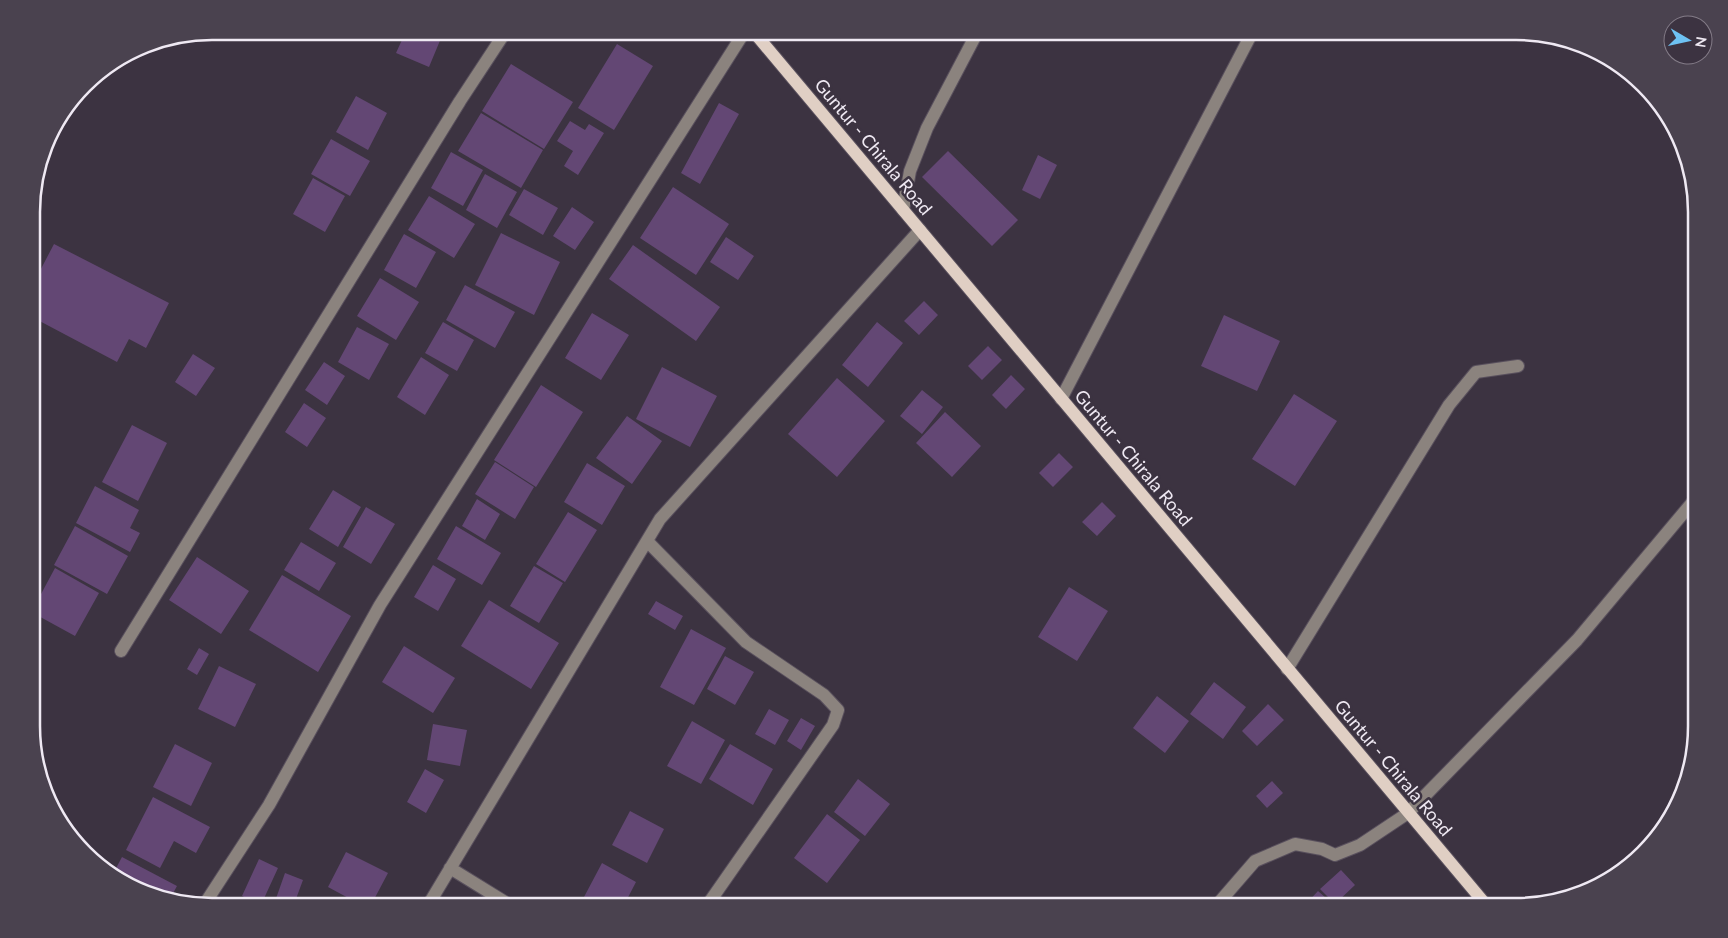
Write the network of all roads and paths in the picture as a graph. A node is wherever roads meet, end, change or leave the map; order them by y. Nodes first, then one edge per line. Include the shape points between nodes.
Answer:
1 (500, 40) edge
2 (739, 40) edge
3 (761, 40) edge
4 (973, 40) edge
5 (1248, 40) edge
6 (903, 210) junction
7 (920, 230) junction
8 (1518, 366) dead end
9 (1061, 399) junction
10 (1688, 508) edge
11 (647, 541) junction
12 (121, 651) dead end
13 (1287, 669) junction
14 (1408, 813) junction
15 (450, 868) junction
16 (209, 898) edge
17 (432, 898) edge
18 (498, 898) edge
19 (712, 898) edge
20 (1223, 898) edge
21 (1480, 898) edge

1 - 12 street
2 - 16 street via 380,605 269,804
3 - 6 main road, Guntur - Chirala Road
4 - 6 street via 927,128 910,171
5 - 9 street
6 - 7 main road, Guntur - Chirala Road
7 - 9 main road, Guntur - Chirala Road
7 - 11 street via 660,519
8 - 13 street via 1476,372 1449,405
9 - 13 main road, Guntur - Chirala Road
10 - 14 street via 1578,640
11 - 15 street
11 - 19 street via 746,642 824,695 838,710 833,725
13 - 14 main road, Guntur - Chirala Road
14 - 20 street via 1360,845 1335,855 1295,844 1255,861
14 - 21 main road, Guntur - Chirala Road
15 - 17 street
15 - 18 street

